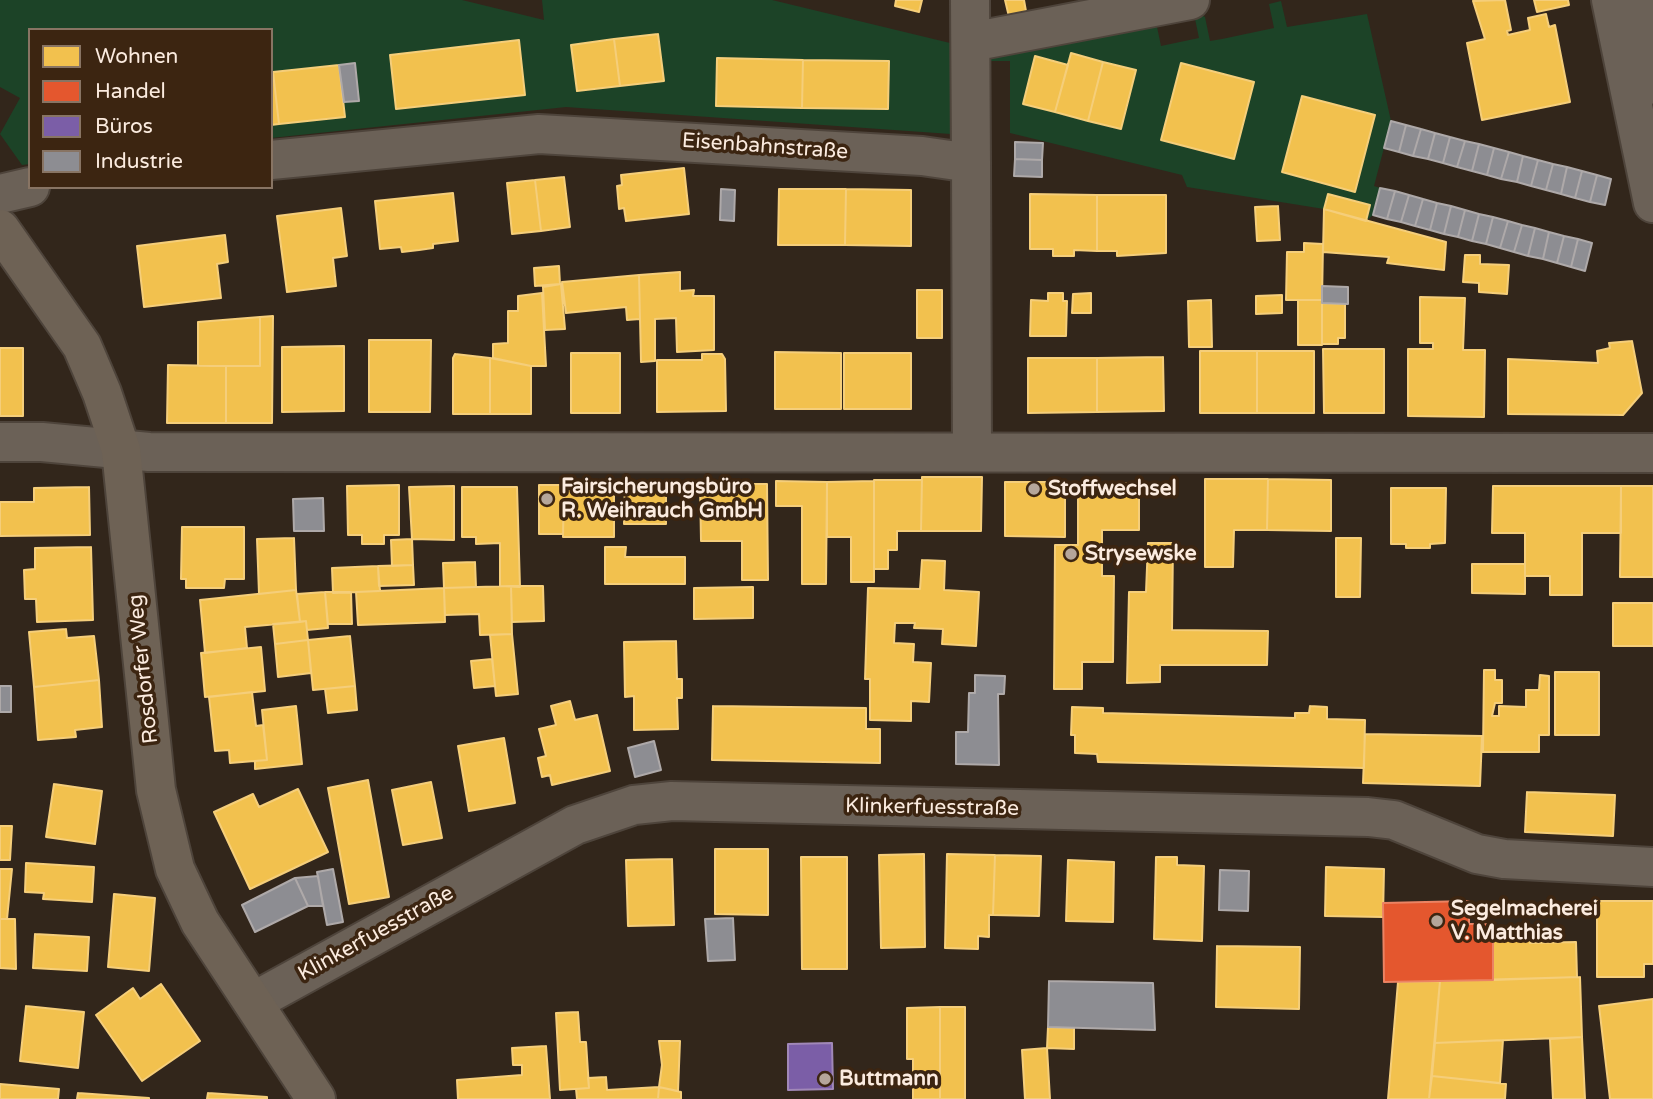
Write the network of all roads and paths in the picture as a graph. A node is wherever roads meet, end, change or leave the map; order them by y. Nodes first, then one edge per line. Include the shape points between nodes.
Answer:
1 (970, 0) edge
2 (1190, 0) edge
3 (1611, 0) edge
4 (1647, 0) edge
5 (971, 42) junction
6 (1640, 141) junction
7 (273, 160) edge
8 (971, 163) junction
9 (28, 187) edge
10 (0, 194) edge
11 (1653, 202) edge
12 (0, 229) edge
13 (0, 442) edge
14 (121, 450) junction
15 (972, 452) junction
16 (1653, 453) edge
17 (1653, 867) edge
18 (253, 1002) junction
19 (316, 1099) edge

1 - 5 street
2 - 5 street
3 - 6 street
4 - 6 street
5 - 8 street
6 - 11 street
7 - 8 street, Eisenbahnstraße via 539,134 922,156
8 - 15 street
9 - 10 street
12 - 14 main road, Rosdorfer Weg via 82,346
13 - 14 street
14 - 15 street
14 - 18 main road, Rosdorfer Weg via 156,790 175,869 200,922
15 - 16 street
17 - 18 street, Klinkerfuesstraße via 1504,859 1477,854 1394,820 1368,817 634,805 575,825
18 - 19 main road, Rosdorfer Weg

